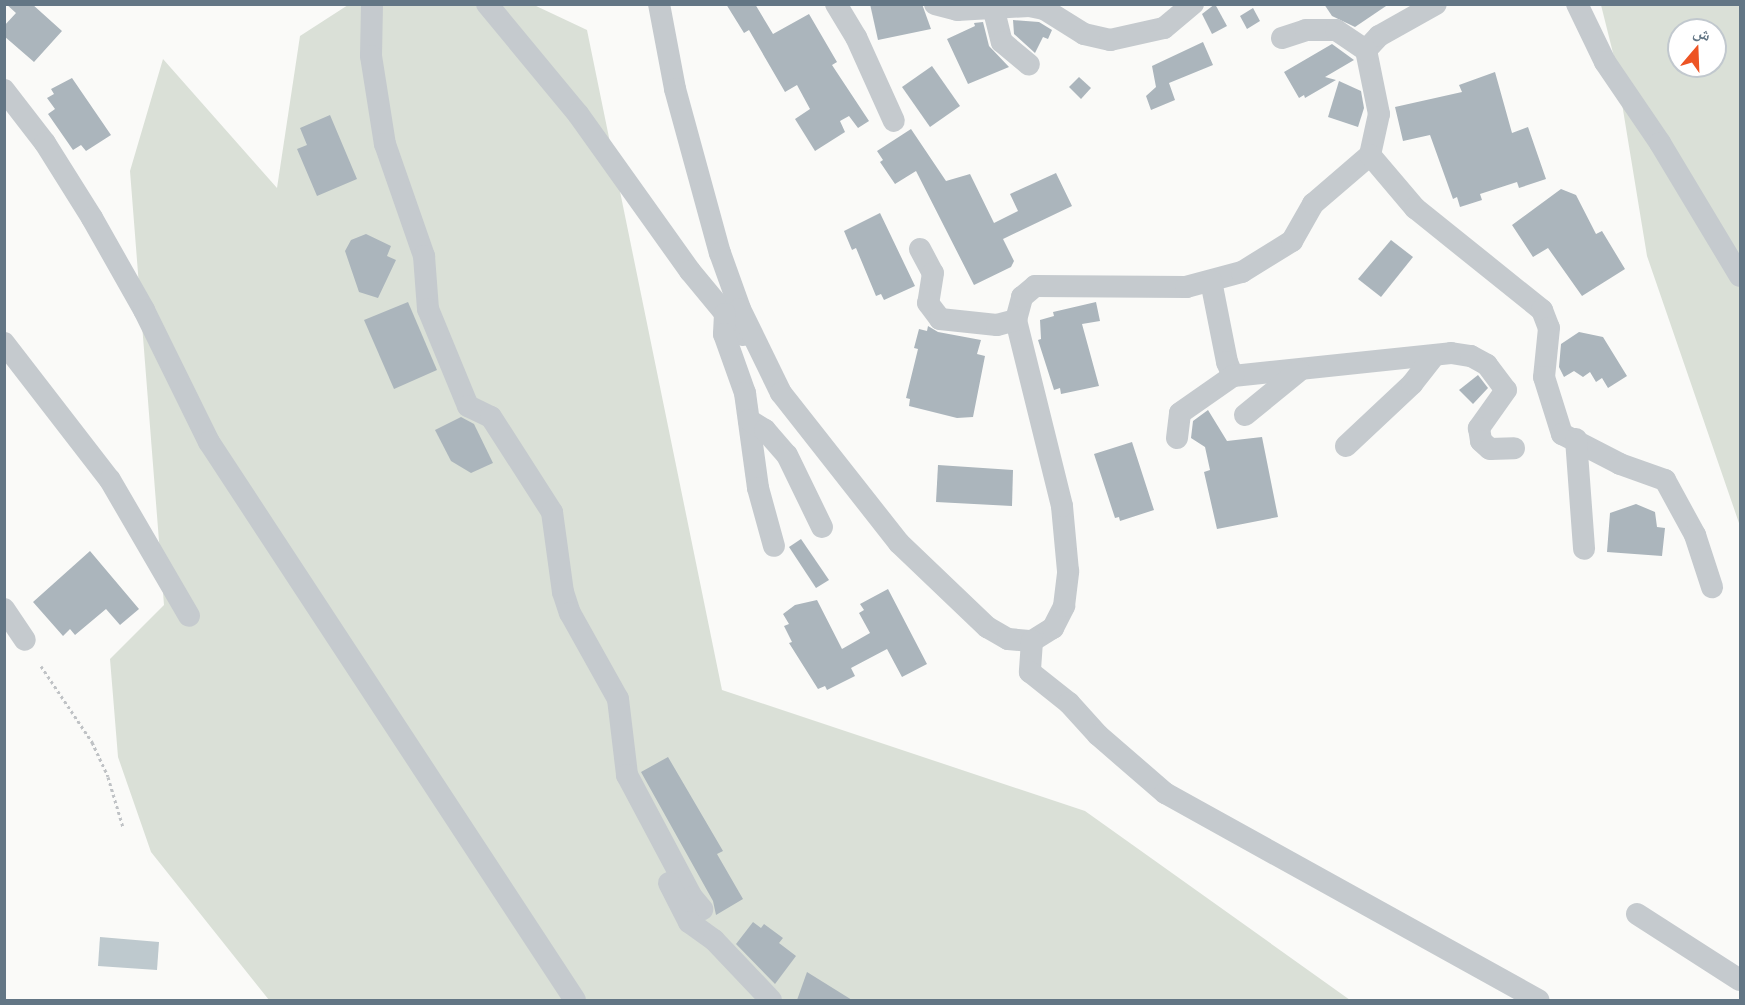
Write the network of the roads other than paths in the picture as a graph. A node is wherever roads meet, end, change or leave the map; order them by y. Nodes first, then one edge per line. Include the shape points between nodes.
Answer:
1 (372, 4) edge
2 (487, 4) edge
3 (659, 4) edge
4 (836, 4) edge
5 (935, 4) edge
6 (1193, 4) edge
7 (1436, 4) edge
8 (1577, 4) edge
9 (993, 7) junction
10 (1043, 7) edge
11 (1282, 38) dead end
12 (1366, 50) junction
13 (1029, 65) dead end
14 (4, 90) edge
15 (894, 121) dead end
16 (1370, 155) junction
17 (920, 249) dead end
18 (1740, 276) edge
19 (1211, 281) junction
20 (725, 314) junction
21 (1016, 320) junction
22 (4, 343) edge
23 (1434, 356) junction
24 (763, 360) junction
25 (1299, 371) junction
26 (1233, 376) junction
27 (1245, 415) dead end
28 (749, 420) junction
29 (1177, 438) dead end
30 (1576, 439) junction
31 (1346, 446) dead end
32 (1514, 448) dead end
33 (822, 527) dead end
34 (774, 546) dead end
35 (1584, 549) dead end
36 (1712, 587) dead end
37 (4, 609) edge
38 (189, 616) dead end
39 (25, 640) dead end
40 (1032, 641) junction
41 (637, 797) junction
42 (702, 909) dead end
43 (1637, 914) dead end
44 (1740, 980) edge
45 (575, 1000) edge
46 (771, 1000) edge
47 (1538, 1000) edge

1 - 41 street via 371,56 385,144 424,256 428,309 468,406 491,417 552,512 563,592 570,613 618,699 627,775
2 - 20 street via 578,114
3 - 24 street via 675,89 720,253
4 - 15 street via 856,37
5 - 9 street via 957,10
6 - 10 street via 1164,28 1110,40 1084,34
7 - 12 street via 1379,36
8 - 18 street via 1605,62 1660,143
9 - 10 street
9 - 13 street via 1002,42
11 - 12 street via 1306,30 1336,30
12 - 16 street via 1379,114
14 - 45 street via 45,143 92,218 144,310 209,442
16 - 19 street via 1313,204 1292,241 1242,272
16 - 30 street via 1414,207 1542,310 1549,328 1544,377 1562,434
17 - 21 street via 933,273 928,303 940,319 997,325
19 - 21 street via 1178,287 1035,286 1022,297
19 - 26 street
20 - 24 street
20 - 28 street via 724,334 745,393
21 - 40 street via 1062,506 1068,571 1064,606 1053,628
22 - 38 street via 110,480
23 - 25 street
23 - 31 street via 1412,384
23 - 32 street via 1471,356 1500,378 1506,390 1479,428 1481,441 1490,449
24 - 40 street via 781,393 899,543 987,627 1008,639
25 - 26 street
25 - 27 street
26 - 29 street via 1180,414
28 - 33 street via 765,430 787,455
28 - 34 street via 758,488
30 - 35 street
30 - 36 street via 1620,464 1665,480 1686,516
37 - 39 street
40 - 47 street via 1030,672 1165,793
41 - 42 street
41 - 46 street via 653,849 689,922 714,940
43 - 44 street

